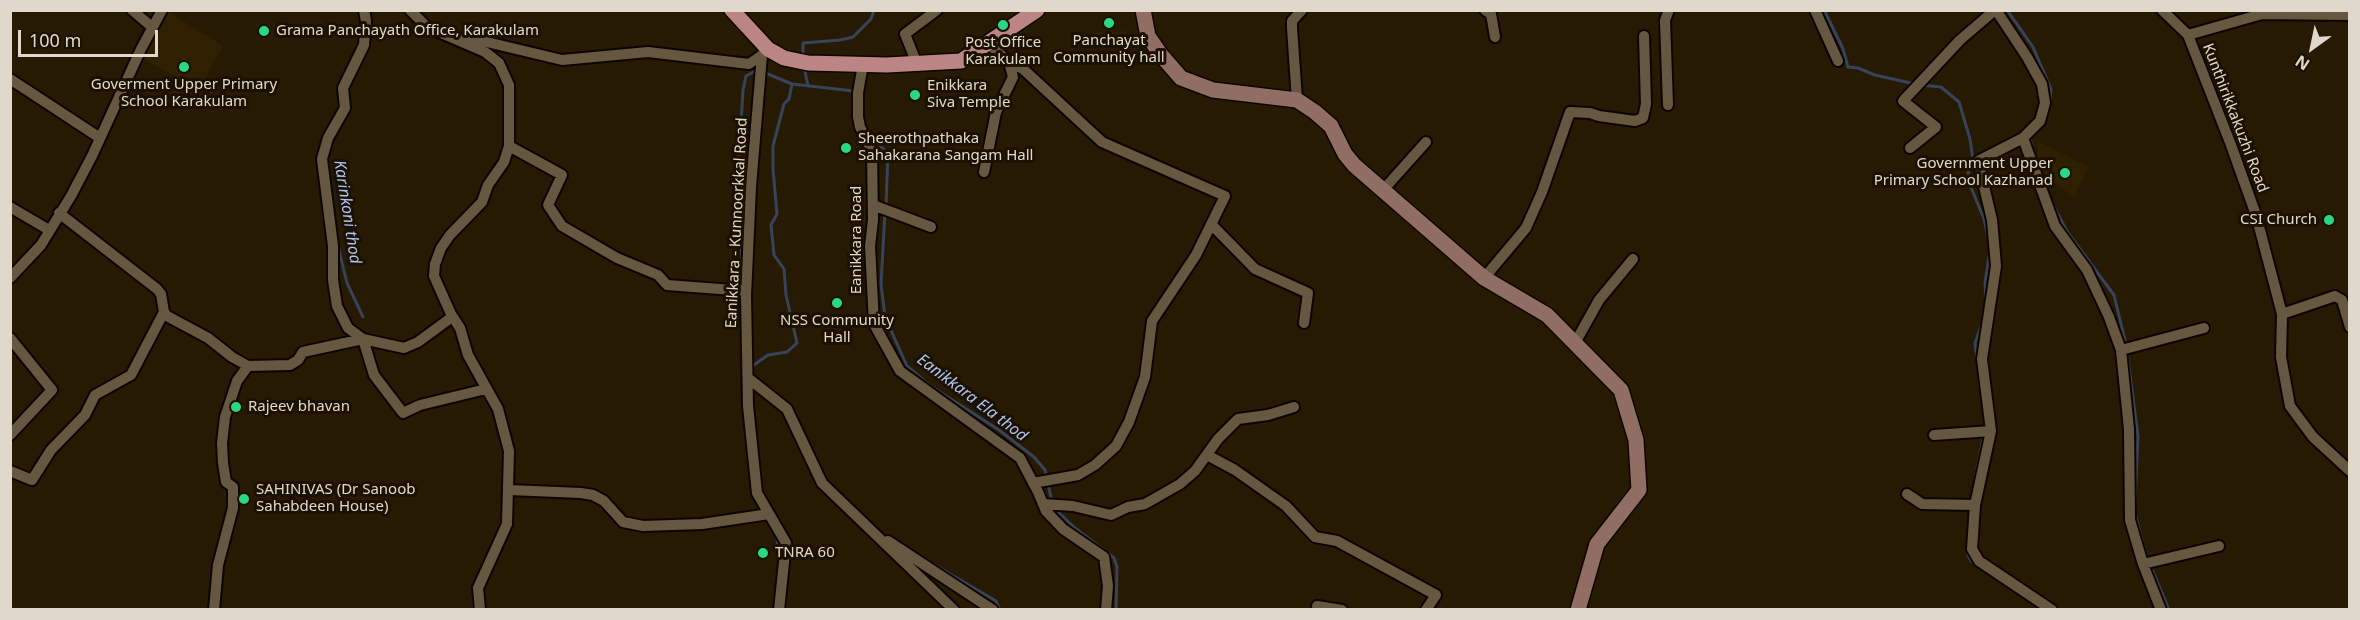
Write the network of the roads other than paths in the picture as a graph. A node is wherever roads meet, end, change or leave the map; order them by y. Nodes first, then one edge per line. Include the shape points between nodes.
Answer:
1 (132, 10) edge
2 (162, 10) edge
3 (363, 10) edge
4 (410, 10) edge
5 (732, 10) edge
6 (937, 10) edge
7 (1037, 10) edge
8 (1143, 10) edge
9 (1302, 10) edge
10 (1485, 10) edge
11 (1669, 10) edge
12 (1815, 10) edge
13 (1995, 10) edge
14 (2162, 10) edge
15 (2349, 15) edge
16 (152, 27) junction
17 (427, 27) junction
18 (2188, 35) junction
19 (1644, 36) dead end
20 (1495, 37) dead end
21 (989, 44) junction
22 (764, 56) junction
23 (1838, 61) dead end
24 (1009, 62) junction
25 (863, 64) junction
26 (917, 64) junction
27 (10, 79) edge
28 (1297, 100) junction
29 (1668, 105) dead end
30 (2025, 136) junction
31 (100, 138) junction
32 (1426, 142) dead end
33 (509, 146) junction
34 (1910, 148) dead end
35 (984, 172) dead end
36 (1384, 189) junction
37 (10, 207) edge
38 (881, 208) junction
39 (59, 213) junction
40 (1211, 224) junction
41 (931, 227) dead end
42 (49, 230) junction
43 (1633, 259) dead end
44 (10, 278) edge
45 (1484, 278) junction
46 (746, 291) junction
47 (164, 312) junction
48 (2282, 314) junction
49 (452, 317) junction
50 (1304, 323) dead end
51 (2349, 327) edge
52 (2204, 328) dead end
53 (10, 338) edge
54 (363, 339) junction
55 (1575, 343) junction
56 (2121, 350) junction
57 (248, 366) junction
58 (747, 374) junction
59 (486, 389) junction
60 (1294, 406) dead end
61 (1990, 431) junction
62 (10, 435) edge
63 (1934, 435) dead end
64 (1207, 455) junction
65 (10, 471) edge
66 (2349, 471) edge
67 (1042, 482) junction
68 (509, 490) junction
69 (1907, 494) dead end
70 (1043, 504) junction
71 (1975, 505) junction
72 (769, 514) junction
73 (867, 529) junction
74 (2219, 546) dead end
75 (2143, 564) junction
76 (1317, 606) dead end
77 (214, 609) edge
78 (480, 609) edge
79 (779, 609) edge
80 (954, 609) edge
81 (993, 609) edge
82 (1106, 609) edge
83 (1342, 609) edge
84 (1426, 609) edge
85 (1578, 609) edge
86 (2052, 609) edge
87 (2161, 609) edge

1 - 16 street
2 - 16 street
3 - 54 street via 364,45 344,88 345,108 328,138 322,159 337,306 348,328
4 - 17 street
5 - 22 main road
6 - 26 street via 906,34
7 - 21 main road
8 - 28 street via 1148,36 1181,78 1214,90
9 - 28 street via 1292,21
10 - 20 street via 1491,14
11 - 29 street via 1665,20
12 - 23 street
13 - 30 street via 2042,84 2043,113
13 - 34 street via 1960,40 1903,101 1936,127
14 - 18 street, Kunthirikkakuzhi Road
15 - 18 street via 2262,14
16 - 31 street
17 - 22 street via 562,60 648,52 749,64
17 - 33 street via 473,46 500,63 508,85
18 - 48 street, Kunthirikkakuzhi Road via 2256,215
19 - 45 street via 1643,118 1625,120 1570,112 1526,228
21 - 24 street
21 - 26 main road via 962,61
22 - 25 main road
22 - 46 street, Eanikkara - Kunnoorkkal Road via 751,186
24 - 35 street via 1013,77 996,112
24 - 40 street via 1023,69 1102,142 1225,196
25 - 26 main road
25 - 38 street, Eanikkara Road via 858,88 860,127 872,152
27 - 31 street
28 - 36 street via 1331,126 1349,159
30 - 56 street via 2055,226 2087,270
30 - 61 street via 1978,162 1992,220 1996,266 1982,359
31 - 39 street
32 - 36 street
33 - 46 street via 562,175 548,205 562,226 617,258 658,275 667,285
33 - 49 street via 482,202 450,235 438,256 434,276
36 - 45 street
37 - 42 street
38 - 41 street
38 - 67 street, Eanikkara Road via 870,246 874,324 900,371 1020,458
39 - 42 street
39 - 47 street via 157,289
40 - 50 street via 1255,269 1308,293
40 - 67 street via 1196,255 1152,321 1144,377 1129,422 1116,446 1078,475
42 - 44 street via 41,245
43 - 55 street via 1599,300
45 - 55 street via 1547,315
46 - 58 street, Eanikkara - Kunnoorkkal Road
47 - 57 street
47 - 65 street via 131,375 95,396 85,415 51,450 33,479
48 - 51 street via 2335,296 2342,300
48 - 66 street, Kunthirikkakuzhi Road via 2281,357 2290,406 2313,437
49 - 54 street via 404,348
49 - 59 street
52 - 56 street
53 - 62 street via 52,390
54 - 57 street via 303,352 290,365
54 - 59 street via 374,375 403,412
55 - 85 street via 1621,390 1636,440 1639,489 1597,544
56 - 75 street via 2129,429 2130,520
57 - 77 street via 240,374 225,417 223,463 226,482 233,487 233,508 218,565
58 - 72 street, Eanikkara - Kunnoorkkal Road via 757,494
58 - 73 street via 787,409 822,483
59 - 68 street via 498,409 506,436
60 - 64 street via 1238,419
61 - 63 street
61 - 71 street
64 - 70 street via 1180,484 1145,504 1111,515
64 - 84 street via 1286,506 1316,537 1337,541 1436,595
67 - 70 street, Eanikkara Road
68 - 72 street via 593,495 623,522 643,526 702,524
68 - 78 street via 507,524 478,588
69 - 71 street via 1922,504
70 - 82 street, Eanikkara Road via 1063,529 1104,557
71 - 86 street via 1972,549 1976,558
72 - 79 street, Eanikkara - Kunnoorkkal Road via 786,543
73 - 80 street
73 - 81 street
74 - 75 street
75 - 87 street
76 - 83 street

